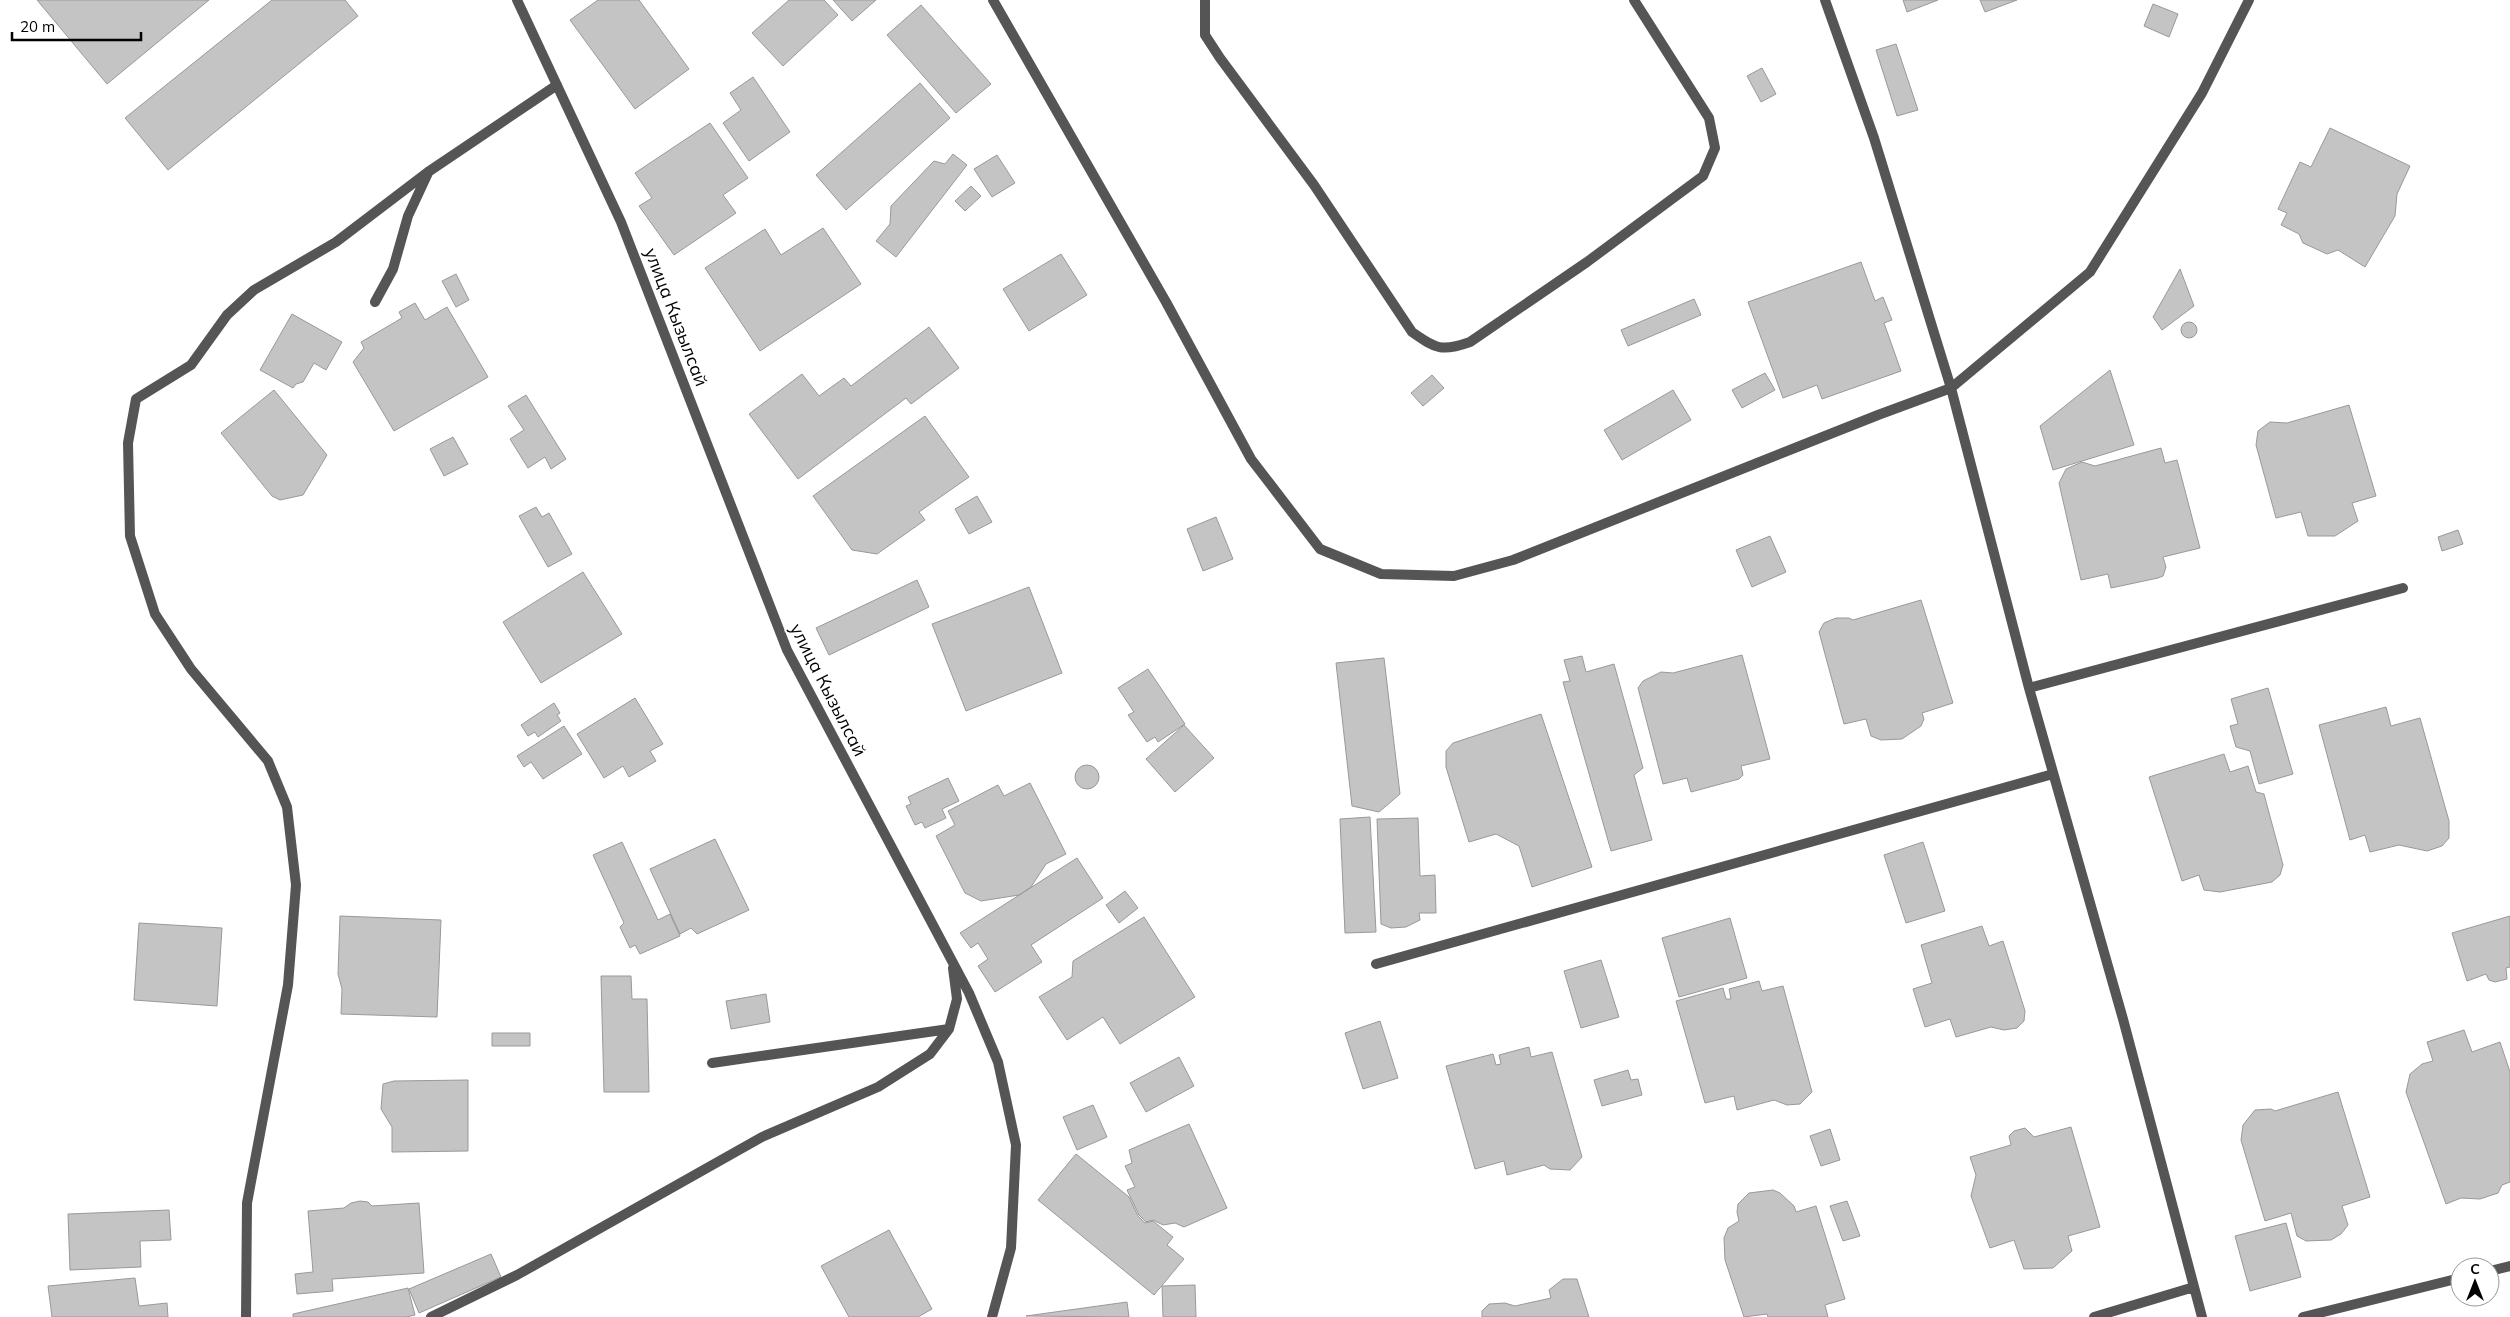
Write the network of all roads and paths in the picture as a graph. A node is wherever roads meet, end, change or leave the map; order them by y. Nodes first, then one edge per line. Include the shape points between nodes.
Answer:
1 (517, 0) edge
2 (993, 0) edge
3 (1205, 0) edge
4 (1634, 0) edge
5 (1825, 0) edge
6 (2249, 0) edge
7 (557, 85) junction
8 (428, 172) junction
9 (375, 302) dead end
10 (1951, 388) junction
11 (2403, 588) dead end
12 (2028, 688) junction
13 (2053, 774) junction
14 (953, 962) junction
15 (1376, 964) dead end
16 (949, 1029) junction
17 (712, 1063) dead end
18 (2450, 1280) edge
19 (2194, 1287) junction
20 (436, 1316) edge
21 (246, 1317) edge
22 (992, 1317) edge
23 (2094, 1317) edge
24 (2202, 1317) edge
25 (2303, 1317) edge

1 - 7 street, улица Кызылсай
2 - 10 street via 1252,458 1320,549 1381,574 1454,576 1514,560
3 - 4 street via 1205,35 1220,58 1314,185 1412,332 1429,344 1449,350 1470,342 1587,262 1703,176 1715,148 1709,118
5 - 10 street via 1874,138
6 - 10 street via 2202,92 2090,272
7 - 8 street
7 - 14 street, улица Кызылсай via 621,222 787,650
8 - 9 street via 408,216 393,269
8 - 21 street via 336,242 254,290 227,314 192,365 136,399 128,444 130,536 155,614 192,669 268,761 287,807 296,885 288,985 247,1203
10 - 12 street
11 - 12 street
12 - 13 street
13 - 15 street
13 - 19 street via 2123,1019
14 - 16 street via 957,999
14 - 22 street, улица Кызылсай via 998,1062 1016,1145 1012,1248
16 - 17 street
16 - 20 street via 930,1054 878,1087 762,1138 517,1275
18 - 25 street
19 - 23 street
19 - 24 street

